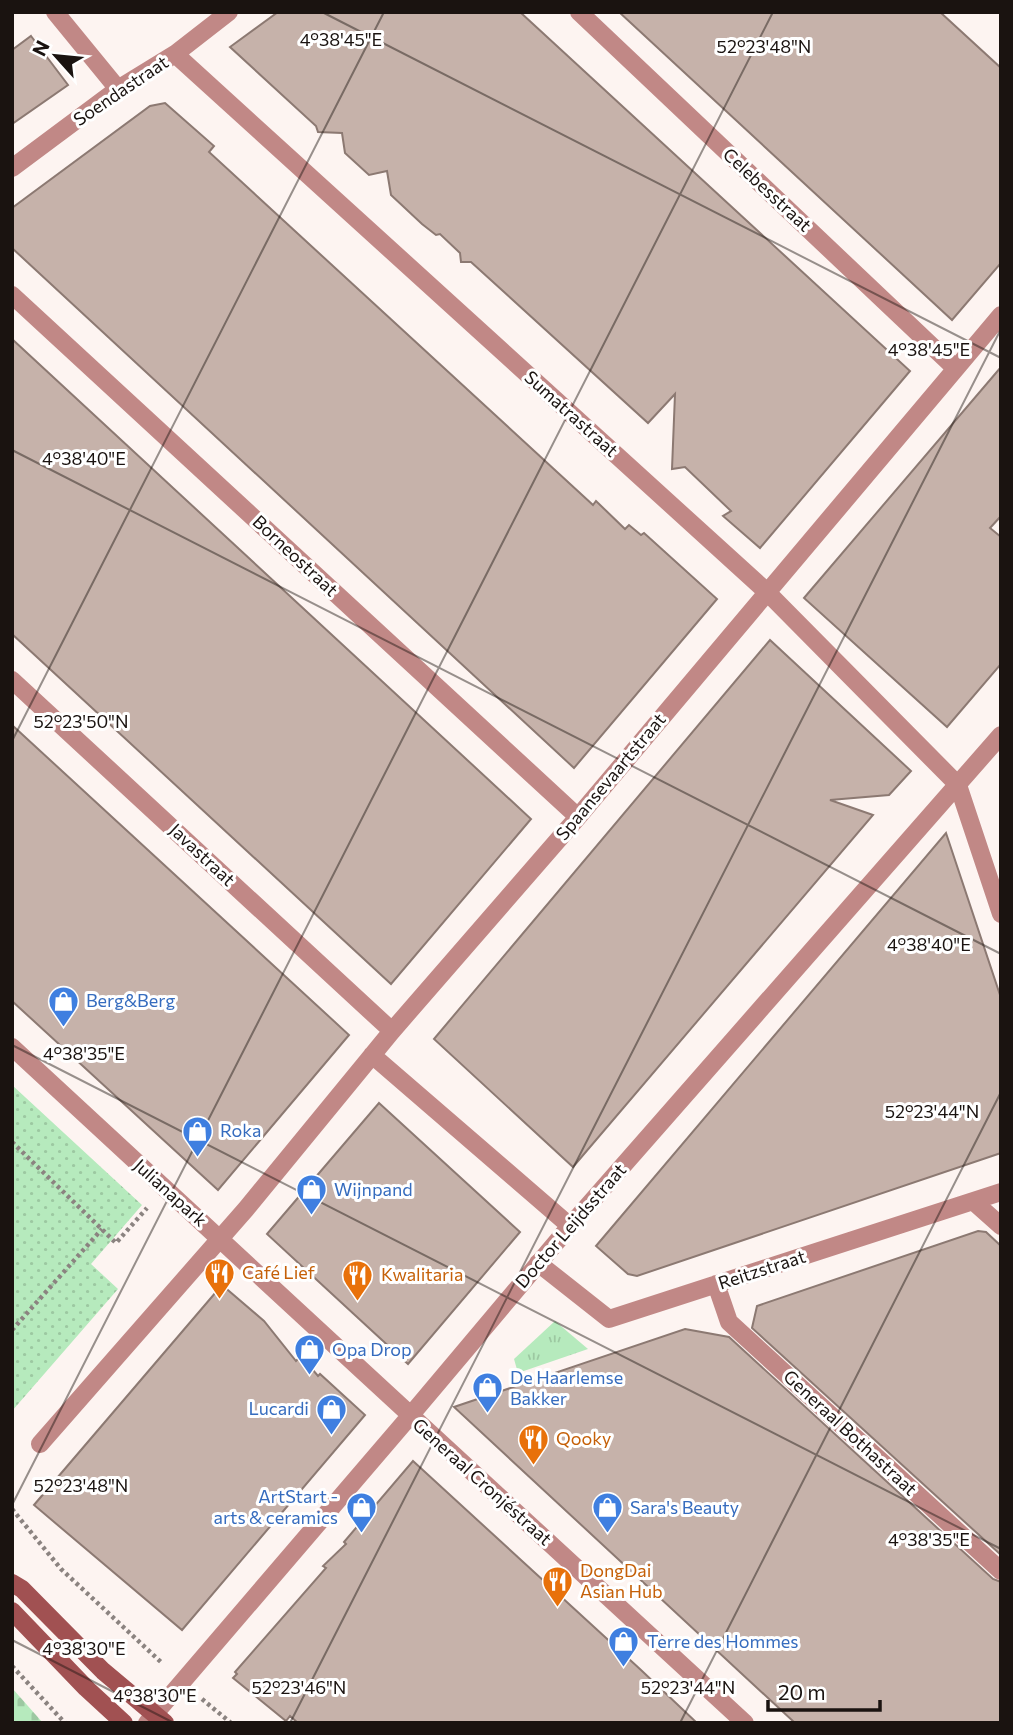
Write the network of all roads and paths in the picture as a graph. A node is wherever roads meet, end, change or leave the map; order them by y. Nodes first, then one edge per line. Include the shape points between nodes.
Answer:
1 (55, 12) edge
2 (229, 12) edge
3 (579, 12) edge
4 (174, 54) junction
5 (118, 89) junction
6 (12, 168) edge
7 (12, 295) edge
8 (1001, 314) edge
9 (955, 368) junction
10 (767, 592) junction
11 (12, 680) edge
12 (1001, 735) edge
13 (958, 785) junction
14 (578, 817) junction
15 (1001, 914) edge
16 (392, 1031) junction
17 (12, 1047) edge
18 (372, 1055) junction
19 (12, 1142) edge
20 (164, 1189) junction
21 (1001, 1192) edge
22 (974, 1202) junction
23 (570, 1226) junction
24 (1001, 1226) edge
25 (102, 1229) junction
26 (221, 1238) junction
27 (538, 1263) junction
28 (716, 1284) junction
29 (12, 1330) edge
30 (410, 1416) junction
31 (40, 1444) dead end
32 (12, 1509) edge
33 (1001, 1572) edge
34 (12, 1583) edge
35 (12, 1611) edge
36 (12, 1666) edge
37 (182, 1682) junction
38 (156, 1720) edge
39 (65, 1723) edge
40 (124, 1723) edge
41 (231, 1723) edge
42 (745, 1723) edge

1 - 5 street
2 - 4 street, Soendastraat
3 - 9 street, Celebesstraat
4 - 5 street, Soendastraat
4 - 10 street, Sumatrastraat
5 - 6 street, Soendastraat
7 - 14 street, Borneostraat
8 - 9 street, Spaansevaartstraat
9 - 10 street, Spaansevaartstraat
10 - 13 street, Sumatrastraat
10 - 14 street, Spaansevaartstraat
11 - 16 street, Javastraat
12 - 13 street, Doctor Leijdsstraat
13 - 15 street
13 - 23 street, Doctor Leijdsstraat
14 - 16 street, Spaansevaartstraat
16 - 18 street, Spaansevaartstraat
17 - 20 street, Julianapark
18 - 23 street
18 - 26 street, Spaansevaartstraat
19 - 25 path
20 - 25 path via 116,1243
20 - 26 street, Julianapark
21 - 22 street, Reitzstraat
22 - 24 street
22 - 28 street, Reitzstraat
23 - 27 street, Doctor Leijdsstraat
25 - 29 path
26 - 30 street, Generaal Cronjéstraat
26 - 31 street, Julianapark
27 - 28 street, Reitzstraat via 609,1319
27 - 30 street, Doctor Leijdsstraat
28 - 33 street, Generaal Bothastraat via 729,1322
30 - 37 street, Doctor Leijdsstraat
30 - 42 street, Generaal Cronjéstraat
32 - 37 path via 61,1569
34 - 38 main road
35 - 40 main road
36 - 39 path
37 - 38 street, Doctor Leijdsstraat
37 - 41 path

